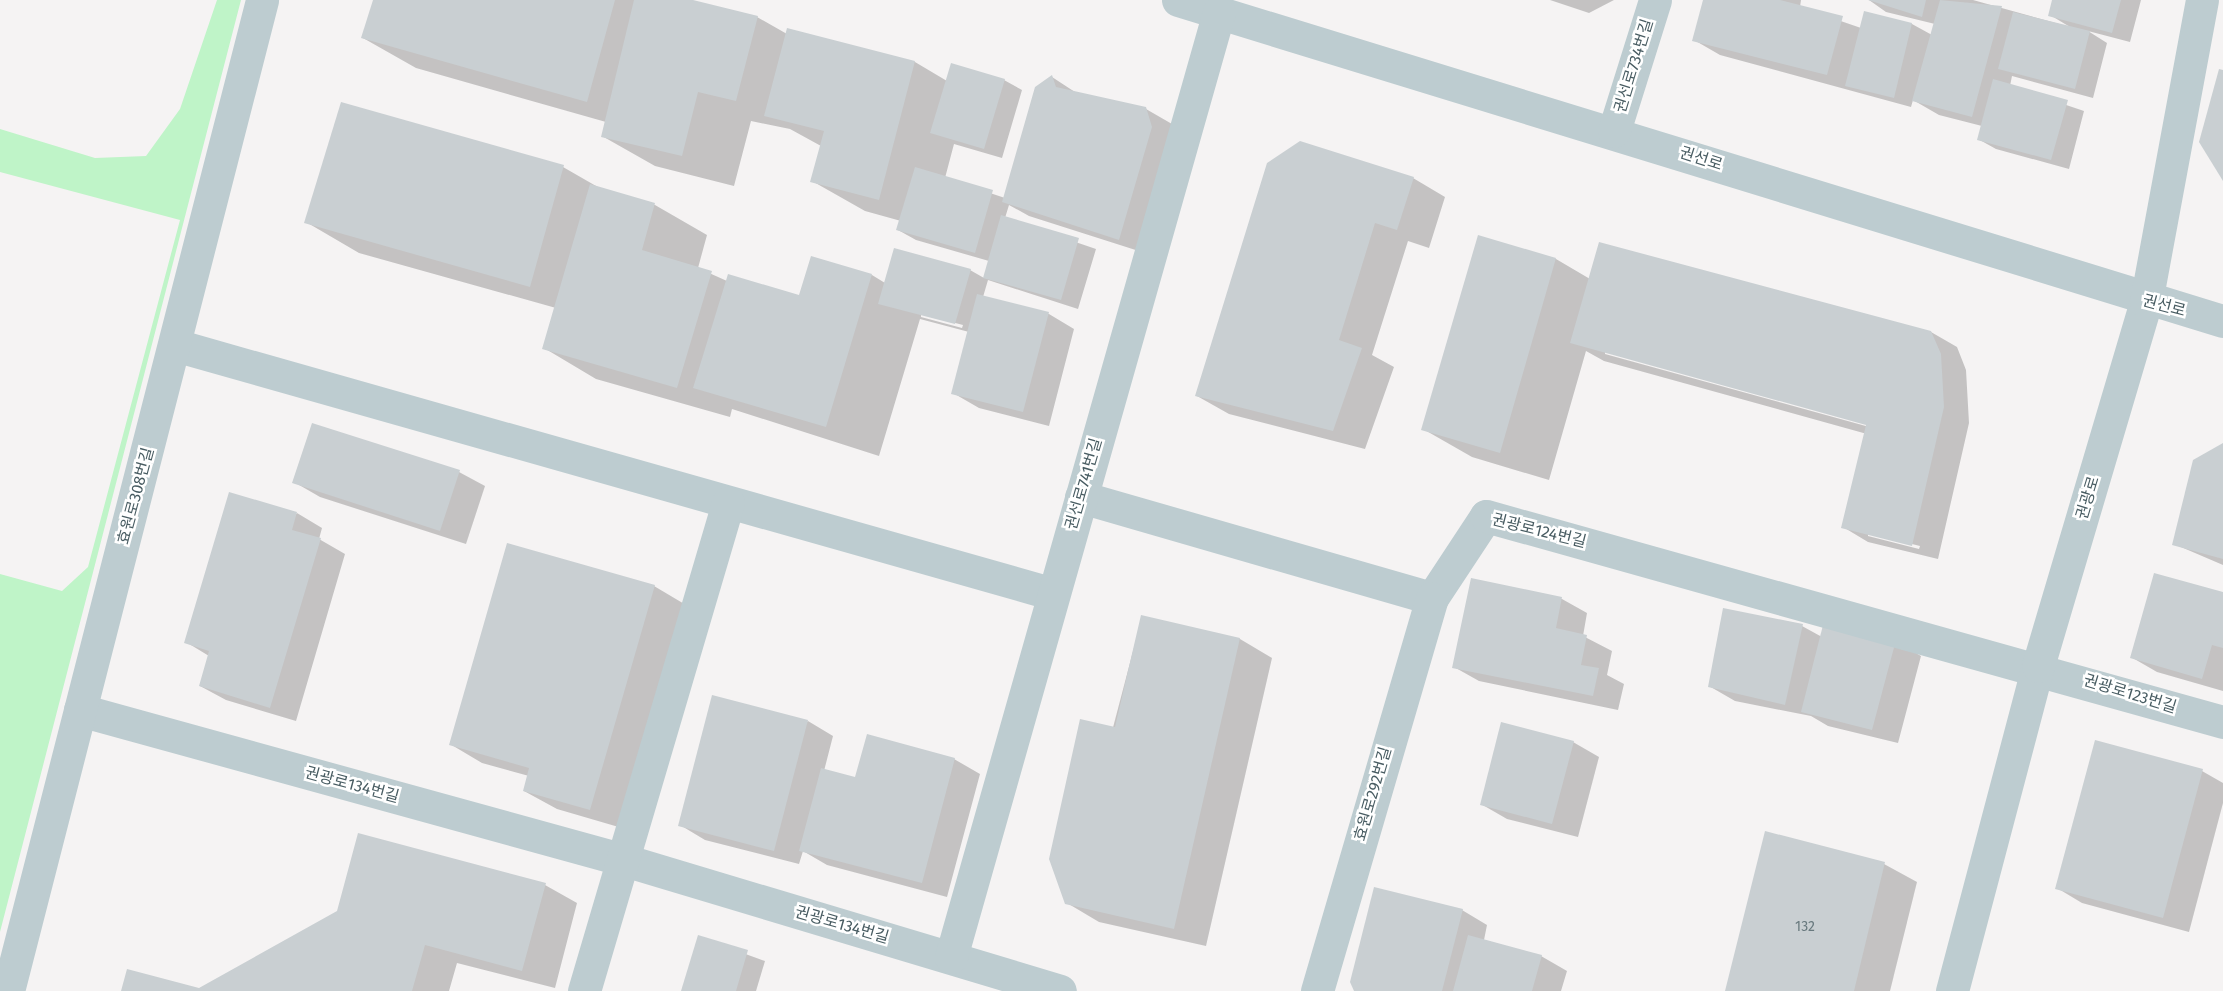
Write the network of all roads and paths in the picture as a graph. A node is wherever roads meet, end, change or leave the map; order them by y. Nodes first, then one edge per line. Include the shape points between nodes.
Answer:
1 (262, 0) edge
2 (1178, 0) edge
3 (1655, 0) edge
4 (2202, 0) edge
5 (1219, 12) junction
6 (1614, 131) junction
7 (2146, 302) junction
8 (2223, 321) edge
9 (175, 345) junction
10 (1081, 497) junction
11 (728, 503) junction
12 (1050, 593) junction
13 (1432, 598) junction
14 (2038, 666) junction
15 (80, 710) junction
16 (2223, 722) edge
17 (624, 861) junction
18 (951, 957) junction
19 (8, 991) edge
20 (584, 991) edge
21 (1060, 991) edge
22 (1317, 991) edge
23 (1952, 991) edge

1 - 9 street, 효원로308번길
2 - 5 street, 권선로
3 - 6 street, 권선로734번길
4 - 7 street, 권광로
5 - 6 street, 권선로
5 - 10 street, 권선로741번길
6 - 7 street, 권선로
7 - 8 street, 권선로
7 - 14 street, 권광로
9 - 11 street
9 - 15 street, 효원로308번길
10 - 12 street, 권선로741번길
10 - 13 street
11 - 12 street
11 - 17 street
12 - 18 street, 권선로741번길
13 - 14 street, 권광로124번길 via 1486,516
13 - 22 street, 효원로292번길
14 - 16 street, 권광로123번길
14 - 23 street, 권광로
15 - 17 street, 권광로134번길
15 - 19 street, 효원로308번길
17 - 18 street, 권광로134번길
17 - 20 street
18 - 21 street, 권광로134번길

